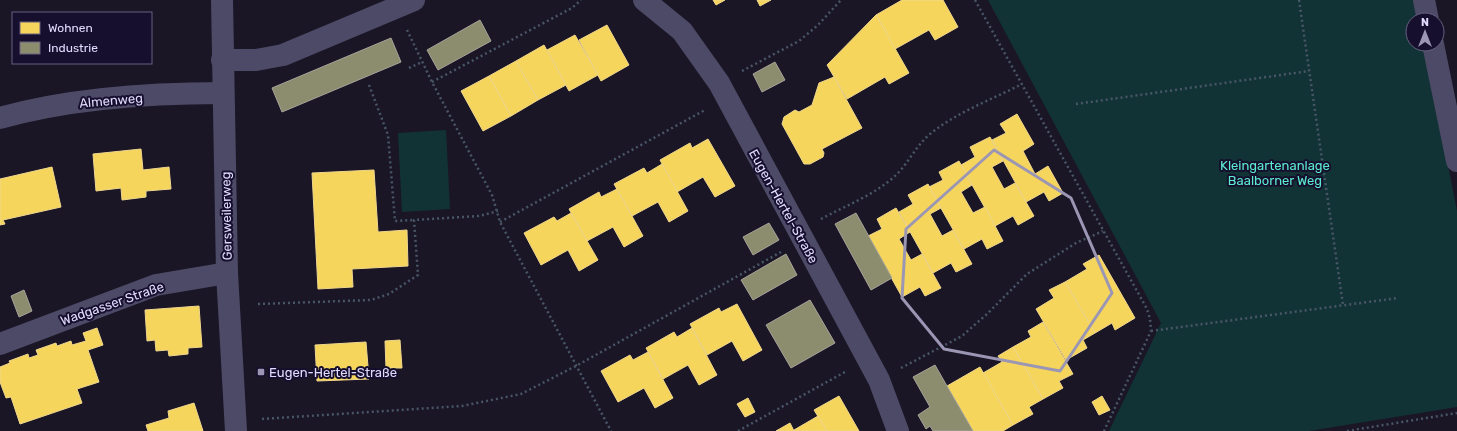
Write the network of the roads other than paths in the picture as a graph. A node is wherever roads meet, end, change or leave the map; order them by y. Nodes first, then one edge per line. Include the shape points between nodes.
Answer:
1 (222, 0) edge
2 (414, 0) edge
3 (644, 0) edge
4 (1424, 0) edge
5 (1426, 12) edge
6 (1435, 52) edge
7 (222, 60) junction
8 (223, 93) junction
9 (0, 118) edge
10 (1457, 161) edge
11 (227, 273) junction
12 (0, 344) edge
13 (236, 431) edge
14 (898, 431) edge

1 - 7 street, Gersweilerweg
2 - 7 street via 283,55 256,60
3 - 14 street, Eugen-Hertel-Straße via 682,31 719,83 879,380
4 - 5 street
6 - 10 street
7 - 8 street, Gersweilerweg
8 - 9 street, Almenweg via 118,98
8 - 11 street, Gersweilerweg
11 - 12 street, Wadgasser Straße via 156,286
11 - 13 street, Gersweilerweg

